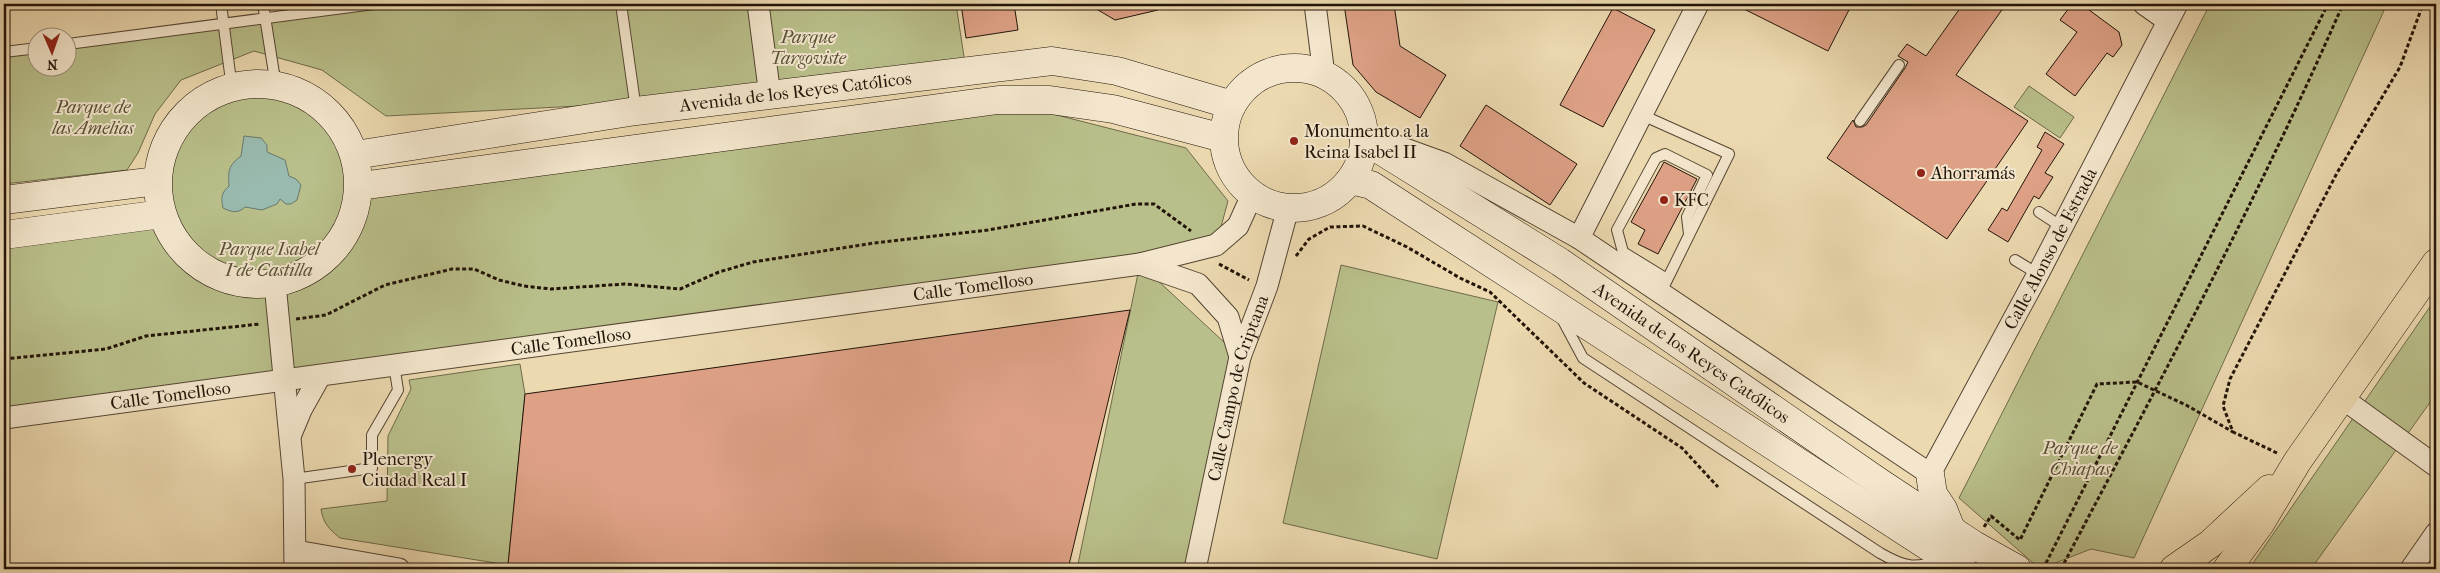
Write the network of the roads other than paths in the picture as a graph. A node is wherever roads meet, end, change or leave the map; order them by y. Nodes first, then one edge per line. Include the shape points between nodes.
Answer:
1 (221, 4) edge
2 (263, 4) edge
3 (374, 4) edge
4 (621, 4) edge
5 (758, 4) edge
6 (1315, 4) edge
7 (1698, 4) edge
8 (2144, 4) edge
9 (2173, 12) edge
10 (265, 18) junction
11 (223, 23) junction
12 (78, 43) edge
13 (28, 49) edge
14 (4, 52) edge
15 (1899, 66) dead end
16 (1324, 75) junction
17 (276, 86) junction
18 (232, 89) junction
19 (770, 96) junction
20 (1232, 105) junction
21 (636, 111) junction
22 (1642, 115) junction
23 (1860, 120) dead end
24 (1223, 138) junction
25 (1369, 143) junction
26 (355, 155) junction
27 (1350, 180) junction
28 (157, 181) junction
29 (360, 186) junction
30 (1252, 195) junction
31 (4, 200) edge
32 (1288, 208) junction
33 (2039, 212) dead end
34 (162, 214) junction
35 (2062, 227) junction
36 (1689, 234) junction
37 (4, 235) edge
38 (1579, 238) junction
39 (2014, 260) dead end
40 (2436, 263) edge
41 (1140, 264) junction
42 (2038, 274) junction
43 (275, 284) junction
44 (1663, 287) junction
45 (1240, 357) junction
46 (394, 365) junction
47 (320, 376) junction
48 (283, 381) junction
49 (2342, 398) junction
50 (4, 418) edge
51 (290, 436) junction
52 (2297, 462) junction
53 (2436, 466) edge
54 (1930, 474) junction
55 (294, 479) junction
56 (2436, 533) edge
57 (1959, 551) edge
58 (296, 560) edge
59 (399, 569) edge
60 (1196, 569) edge
61 (2017, 569) edge
62 (2174, 569) edge
63 (2227, 569) edge
64 (2411, 569) edge

1 - 11 lane
2 - 10 lane
3 - 10 lane
4 - 21 lane
5 - 19 street
6 - 16 street
7 - 22 street
8 - 9 street
9 - 35 street, Calle Alonso de Estrada
10 - 11 lane
10 - 17 lane
11 - 12 lane
11 - 18 lane
13 - 14 lane
15 - 23 lane
16 - 20 main road via 1292,68 1275,71 1250,84
16 - 25 main road via 1346,91 1358,110
17 - 18 main road via 248,84
17 - 26 main road via 286,87 323,107 342,127
18 - 28 main road via 211,95 184,116 164,147
19 - 20 main road, Avenida de los Reyes Católicos via 1052,61 1117,71
19 - 21 main road, Avenida de los Reyes Católicos
20 - 24 main road
21 - 26 main road, Avenida de los Reyes Católicos
22 - 36 lane via 1729,154
22 - 38 street
24 - 29 main road, Avenida de los Reyes Católicos via 1113,109 1050,100 998,100
24 - 30 main road via 1231,170
25 - 27 main road
25 - 38 street via 1397,146 1444,163
25 - 57 main road, Avenida de los Reyes Católicos via 1560,262
26 - 29 main road
27 - 32 main road via 1328,200 1309,207
27 - 57 main road, Avenida de los Reyes Católicos via 1371,185 1553,303
28 - 31 main road
28 - 34 main road
29 - 43 main road via 353,220 336,249 309,272
30 - 32 main road
30 - 41 street, Calle Tomelloso via 1238,226 1216,246
32 - 45 street, Calle Campo de Criptana via 1267,286
33 - 35 lane
34 - 37 main road
34 - 43 main road via 179,247 208,272 233,282
35 - 42 street, Calle Alonso de Estrada
36 - 44 lane
36 - 44 lane via 1687,216 1707,175 1665,154 1656,158 1616,230 1623,252
38 - 44 street
39 - 42 lane
40 - 49 highway
41 - 45 street, Calle Tomelloso via 1198,284 1228,317
41 - 46 street, Calle Tomelloso
42 - 54 street, Calle Alonso de Estrada
43 - 48 street
44 - 54 street
45 - 60 street, Calle Campo de Criptana
46 - 47 street, Calle Tomelloso
46 - 55 lane via 398,390 372,435 372,468
47 - 48 street, Calle Tomelloso
47 - 51 street
48 - 50 street, Calle Tomelloso
48 - 51 street
49 - 52 highway
49 - 53 street
51 - 55 street
52 - 62 highway via 2216,539
52 - 63 highway via 2260,524
54 - 57 main road via 1933,494 1943,509
55 - 58 street
56 - 64 street
57 - 61 main road, Avenida de los Reyes Católicos
58 - 59 street

